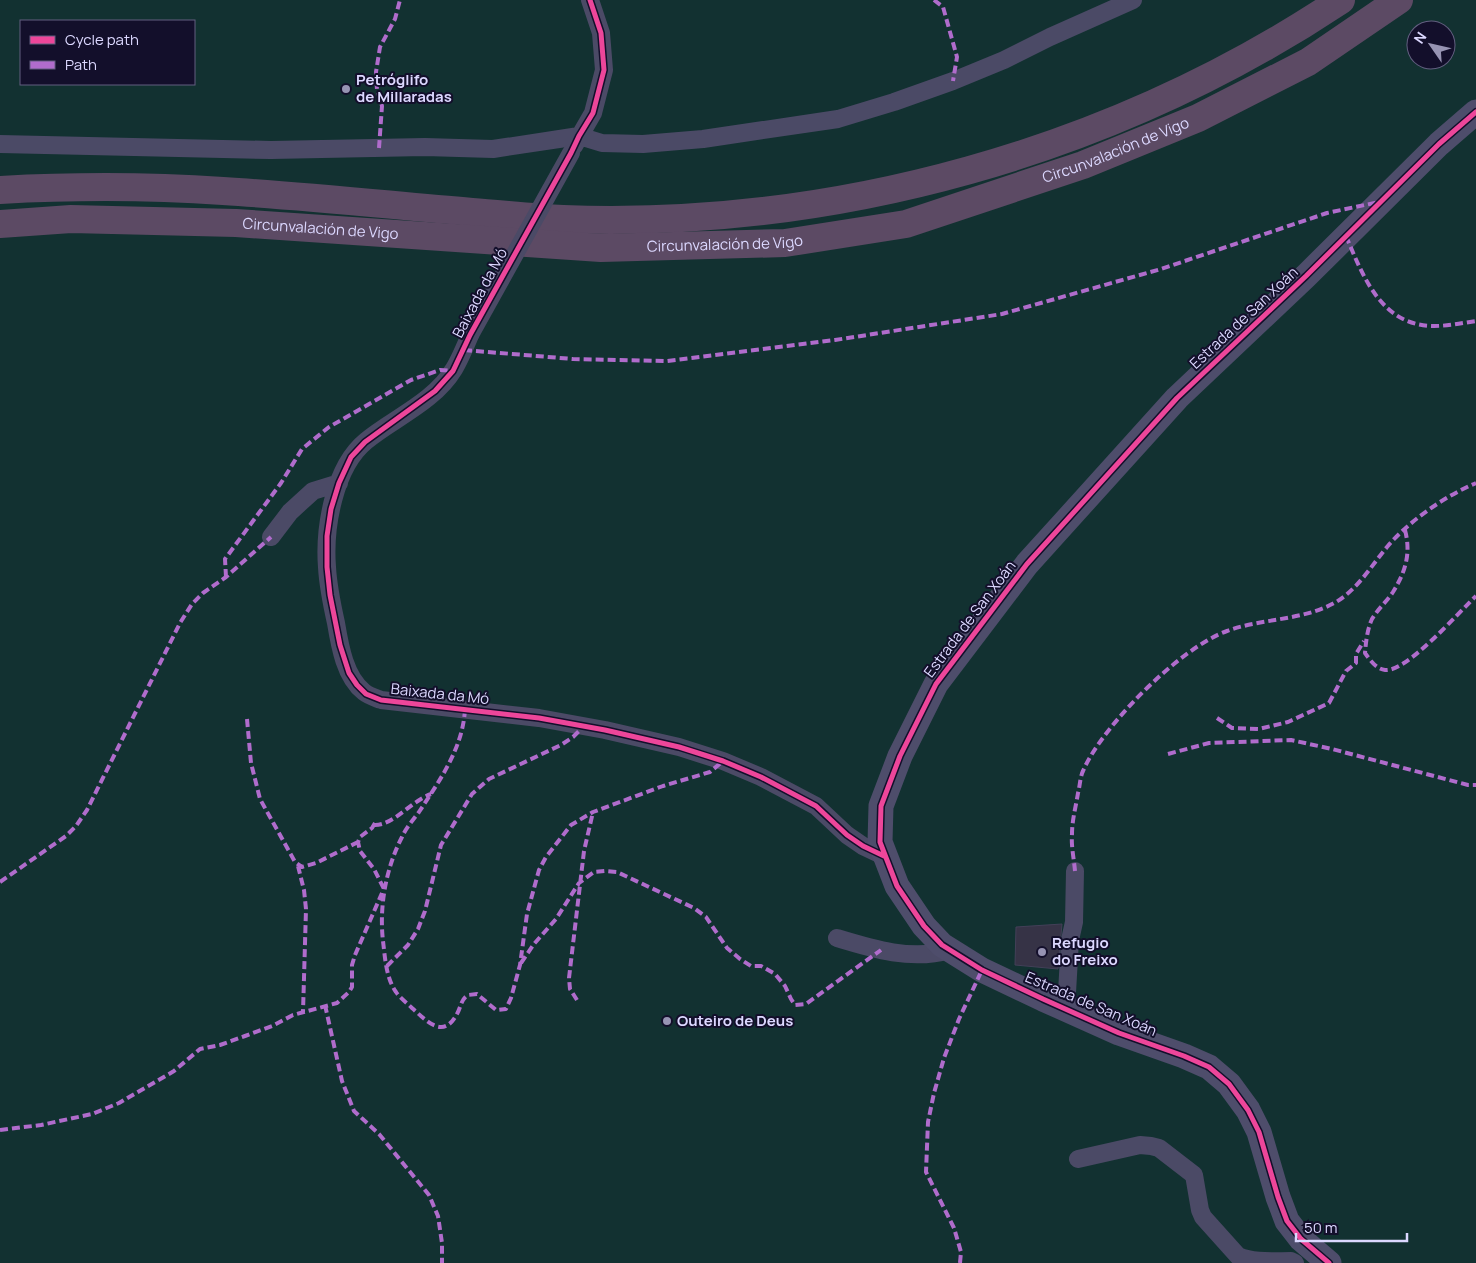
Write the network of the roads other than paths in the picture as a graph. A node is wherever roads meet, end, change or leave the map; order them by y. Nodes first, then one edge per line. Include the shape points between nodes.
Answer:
1 (590, 0) edge
2 (1133, 0) edge
3 (1341, 0) edge
4 (1399, 0) edge
5 (1476, 112) edge
6 (578, 136) junction
7 (0, 144) edge
8 (0, 190) edge
9 (0, 224) edge
10 (339, 483) junction
11 (272, 537) dead end
12 (884, 856) junction
13 (1075, 871) dead end
14 (837, 938) dead end
15 (949, 950) junction
16 (1066, 1010) junction
17 (1078, 1159) dead end
18 (1295, 1263) edge
19 (1329, 1263) edge

1 - 6 street, Baixada da Mó via 602,33 604,70 593,113
2 - 6 street via 953,81 838,119 643,144 602,143
3 - 8 highway, Circunvalación de Vigo via 1206,79 1078,135 933,180 803,206 663,219 560,219 181,188 108,186
4 - 9 highway, Circunvalación de Vigo via 1308,62 1198,118 1083,165 896,226 785,243 601,248 236,223 71,219
5 - 12 street, Estrada de San Xoán via 1177,398 1027,564 936,684 900,756 881,806 880,842
6 - 7 street via 493,149 271,150
6 - 10 street, Baixada da Mó, bridge via 453,371 435,391 365,442 351,457
10 - 11 street via 313,490 290,512
10 - 12 street, Baixada da Mó via 327,536 330,595 349,673 366,694 381,700 539,718 679,747 723,761 816,806 847,835
12 - 15 street, Estrada de San Xoán via 897,886 919,918
13 - 16 street
14 - 15 street via 876,949 918,955
15 - 16 street, Estrada de San Xoán via 982,970
16 - 19 street, Estrada de San Xoán via 1201,1063 1229,1084 1259,1132 1287,1222 1300,1239
17 - 18 street via 1140,1145 1159,1148 1194,1175 1200,1210 1238,1256 1258,1261

